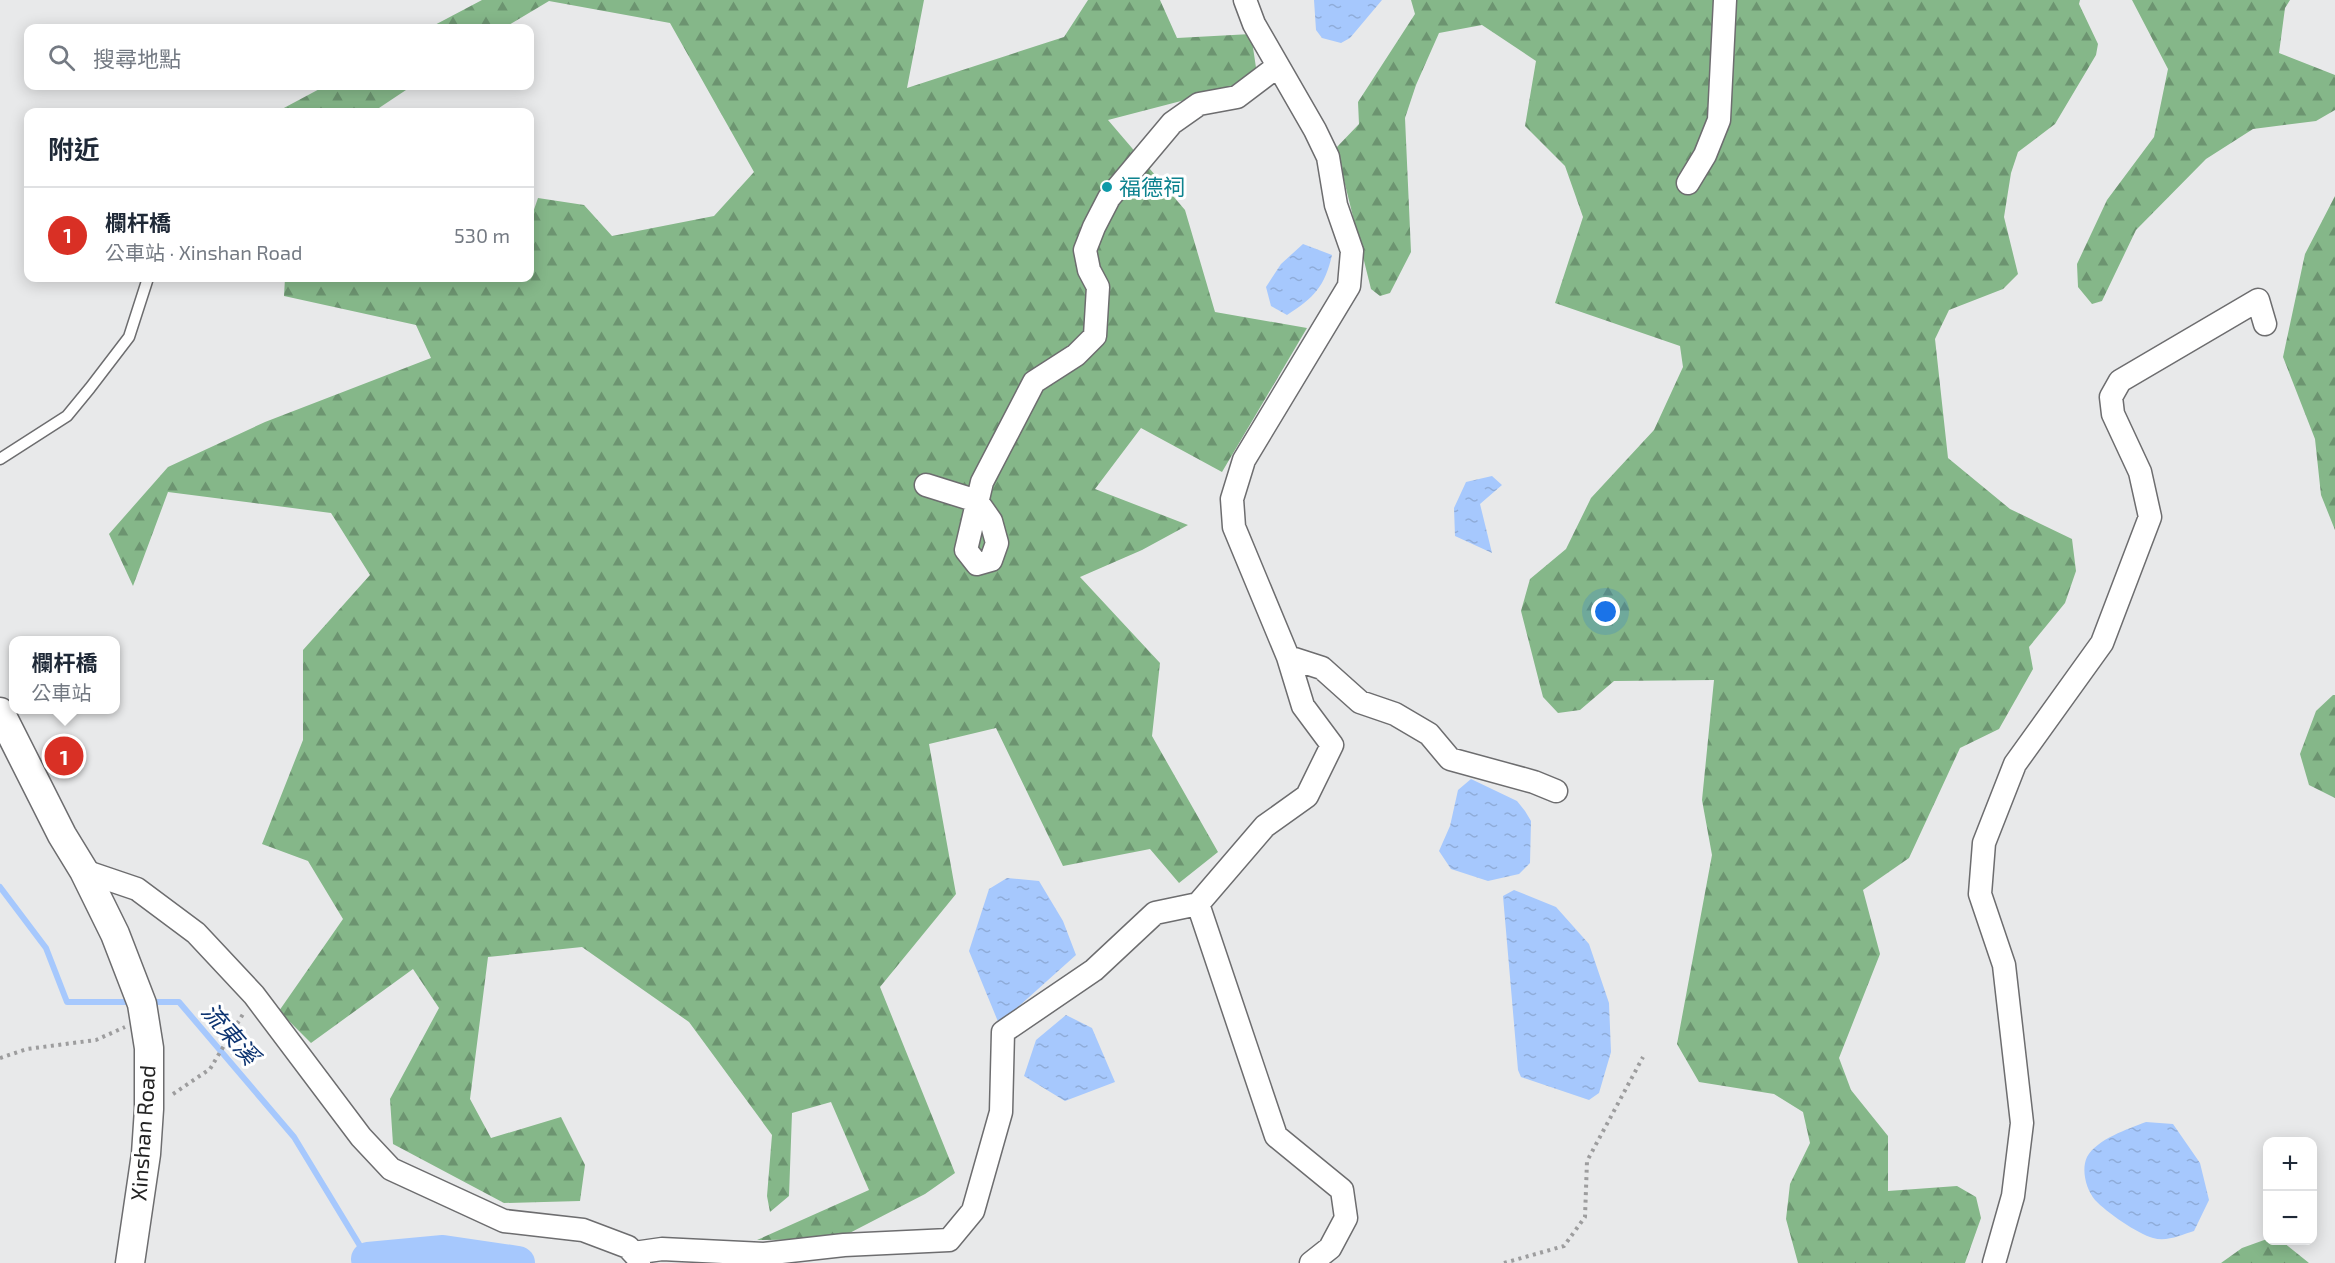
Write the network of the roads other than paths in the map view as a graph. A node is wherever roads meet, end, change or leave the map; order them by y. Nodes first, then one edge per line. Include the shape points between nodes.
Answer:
1 (1245, 0) edge
2 (1725, 0) edge
3 (1278, 66) junction
4 (1688, 183) dead end
5 (147, 282) edge
6 (2265, 324) dead end
7 (0, 459) edge
8 (926, 485) dead end
9 (1288, 657) junction
10 (0, 712) edge
11 (1556, 791) dead end
12 (84, 872) junction
13 (1198, 904) junction
14 (637, 1258) edge
15 (130, 1263) edge
16 (1311, 1263) edge
17 (1994, 1263) edge

1 - 3 street
2 - 4 street via 1719,120
3 - 8 street via 1237,97 1199,104 1172,123 1109,198 1085,250 1089,270 1098,286 1095,336 1076,355 1034,382 982,482 977,501
3 - 9 street via 1328,157 1336,206 1352,251 1349,286 1244,460 1232,499 1234,526
5 - 7 lane via 129,337 67,416
6 - 17 street via 2258,300 2120,381 2111,397 2113,414 2140,472 2150,517 2102,644 2016,764 1984,843 1980,894 2004,965 2022,1123 2013,1197
9 - 11 street via 1322,668 1360,702 1395,714 1429,734 1450,759
9 - 13 street via 1303,706 1332,745 1307,796 1265,826
10 - 12 street
12 - 14 street via 137,889 196,933 254,995 361,1137 391,1169 504,1221 583,1230 628,1247
12 - 15 street, Xinshan Road via 115,934 143,1011 149,1048 146,1154
13 - 14 street via 1155,913 1094,970 1003,1032 1001,1112 973,1211 949,1240 764,1254 662,1249
13 - 16 street via 1276,1136 1342,1190 1346,1218 1330,1248

